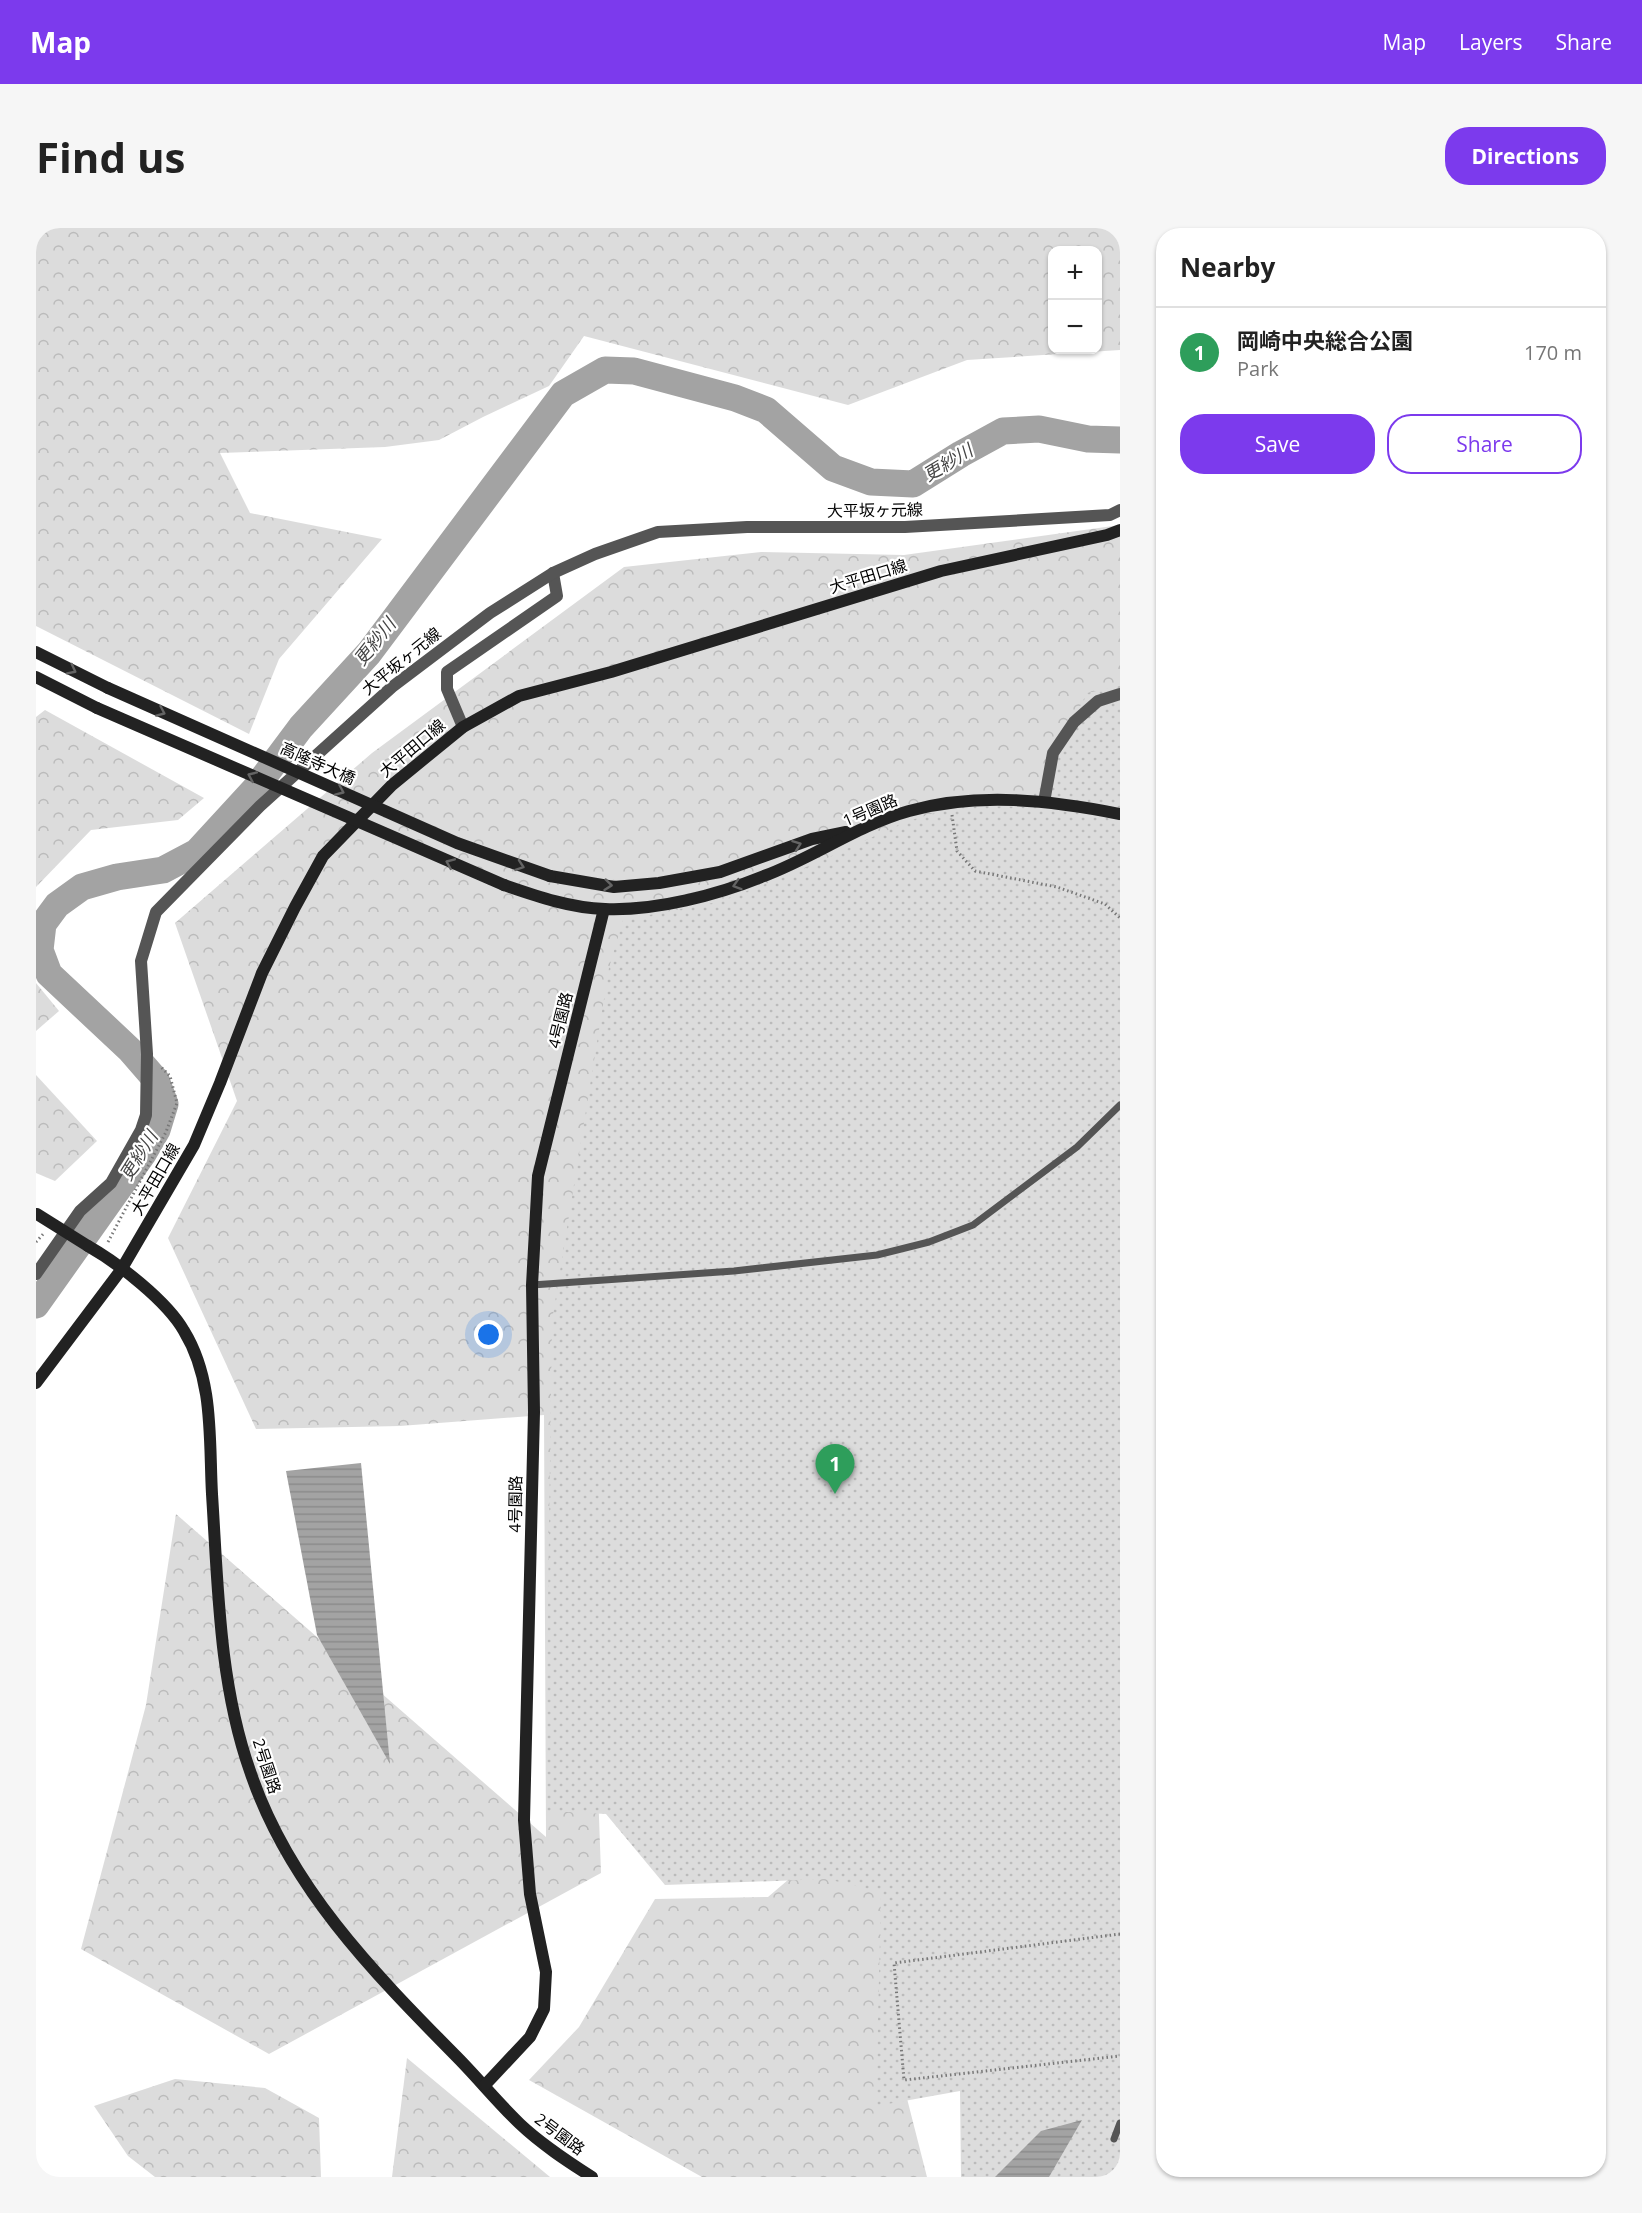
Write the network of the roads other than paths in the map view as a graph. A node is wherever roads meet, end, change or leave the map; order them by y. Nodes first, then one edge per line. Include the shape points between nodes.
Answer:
1 (1120, 510) edge
2 (1120, 530) edge
3 (553, 573) junction
4 (36, 652) edge
5 (36, 677) edge
6 (1120, 694) edge
7 (463, 728) junction
8 (1044, 802) junction
9 (1120, 814) edge
10 (867, 827) junction
11 (604, 909) junction
12 (1120, 1105) edge
13 (36, 1214) edge
14 (121, 1270) junction
15 (36, 1274) edge
16 (532, 1285) junction
17 (36, 1383) edge
18 (485, 2085) junction
19 (1120, 2122) edge
20 (1114, 2139) dead end
21 (592, 2177) edge

1 - 3 street, 大平坂ヶ元線 via 1110,515 905,527 747,527 658,532
2 - 7 street, 大平田口線 via 941,571 611,672 519,696
3 - 7 street via 557,596 447,672 447,689
3 - 15 street, 大平坂ヶ元線 via 490,613 392,687 260,806 156,912 141,961 147,1054 144,1123 111,1183 80,1211
4 -> 10 street, 高隆寺大橋, bridge via 108,688 457,843 550,876 614,886 659,883 720,872 812,839
11 -> 5 street, 1号園路, bridge via 548,900 504,885 97,708
6 - 8 street via 1098,702 1074,722 1053,753
7 - 14 street, 大平田口線 via 392,785 323,856 262,973 194,1145
8 - 9 street, 1号園路
8 - 10 street, 1号園路 via 950,802
10 -> 11 street, 1号園路 via 765,876 693,898
11 - 16 street, 4号園路 via 538,1176
12 - 16 lane via 1077,1147 973,1225 929,1242 877,1255 734,1271
13 - 14 street, 2号園路, bridge
14 - 17 street, 大平田口線
14 - 18 street, 2号園路 via 168,1310 184,1330 201,1369 208,1400 224,1653 246,1760 270,1823 301,1879 330,1918 414,2013
16 - 18 street, 4号園路 via 534,1412 524,1820 530,1894 546,1972 544,2009 530,2037
18 - 21 street, 2号園路 via 520,2124
19 - 20 lane

